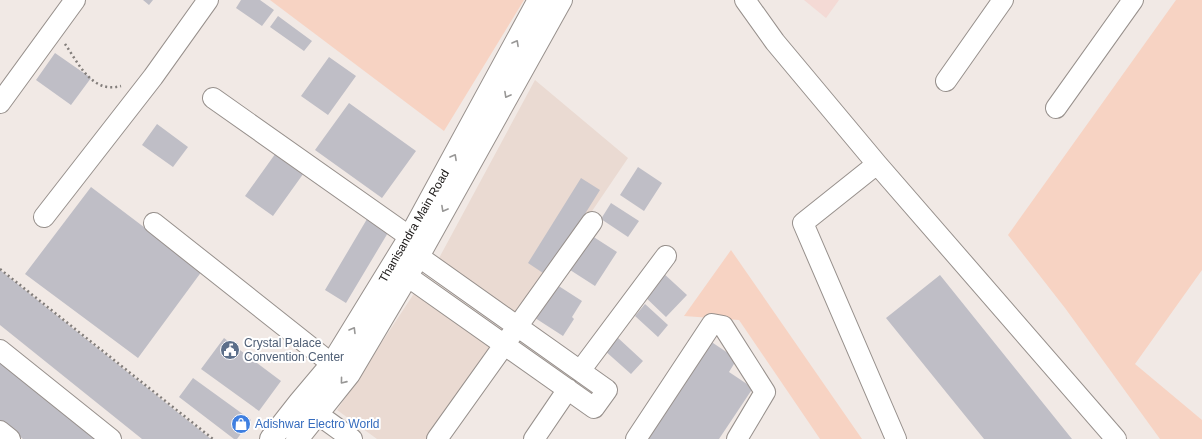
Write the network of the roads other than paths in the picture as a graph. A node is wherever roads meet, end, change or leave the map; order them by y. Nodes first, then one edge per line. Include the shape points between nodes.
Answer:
1 (75, 0) edge
2 (208, 0) edge
3 (539, 0) edge
4 (561, 0) edge
5 (746, 0) edge
6 (1003, 0) edge
7 (1133, 0) edge
8 (946, 81) dead end
9 (213, 98) dead end
10 (0, 103) edge
11 (1056, 108) dead end
12 (877, 164) junction
13 (44, 217) dead end
14 (592, 222) dead end
15 (154, 223) dead end
16 (414, 247) junction
17 (666, 256) dead end
18 (407, 276) junction
19 (517, 327) junction
20 (505, 345) junction
21 (0, 350) edge
22 (332, 364) junction
23 (580, 371) junction
24 (568, 390) junction
25 (308, 408) junction
26 (0, 431) edge
27 (10, 439) edge
28 (111, 439) edge
29 (271, 439) edge
30 (297, 439) edge
31 (352, 439) edge
32 (437, 439) edge
33 (534, 439) edge
34 (636, 439) edge
35 (737, 439) edge
36 (896, 439) edge
37 (1116, 439) edge

1 - 10 street
2 - 13 street via 153,77
16 -> 3 main road, Thanisandra Main Road
4 -> 16 main road, Thanisandra Main Road
5 - 12 street via 775,42
6 - 8 street
7 - 11 street
9 - 16 street
12 - 36 street via 803,224
12 - 37 street
14 - 19 street
15 - 22 street
16 - 18 main road, Thanisandra Main Road
16 - 19 street
22 -> 16 main road, Thanisandra Main Road
17 - 23 street
18 - 20 street
18 -> 25 main road, Thanisandra Main Road via 349,374
19 - 20 street
19 - 23 street
20 - 24 street
20 - 32 street
21 - 28 street
22 - 25 main road, Thanisandra Main Road
23 - 24 street via 607,390 594,408
24 - 33 street
25 - 29 main road, Thanisandra Main Road
25 - 30 main road, Thanisandra Main Road
25 - 31 street
26 - 27 street
34 - 35 street via 712,324 723,326 765,392

